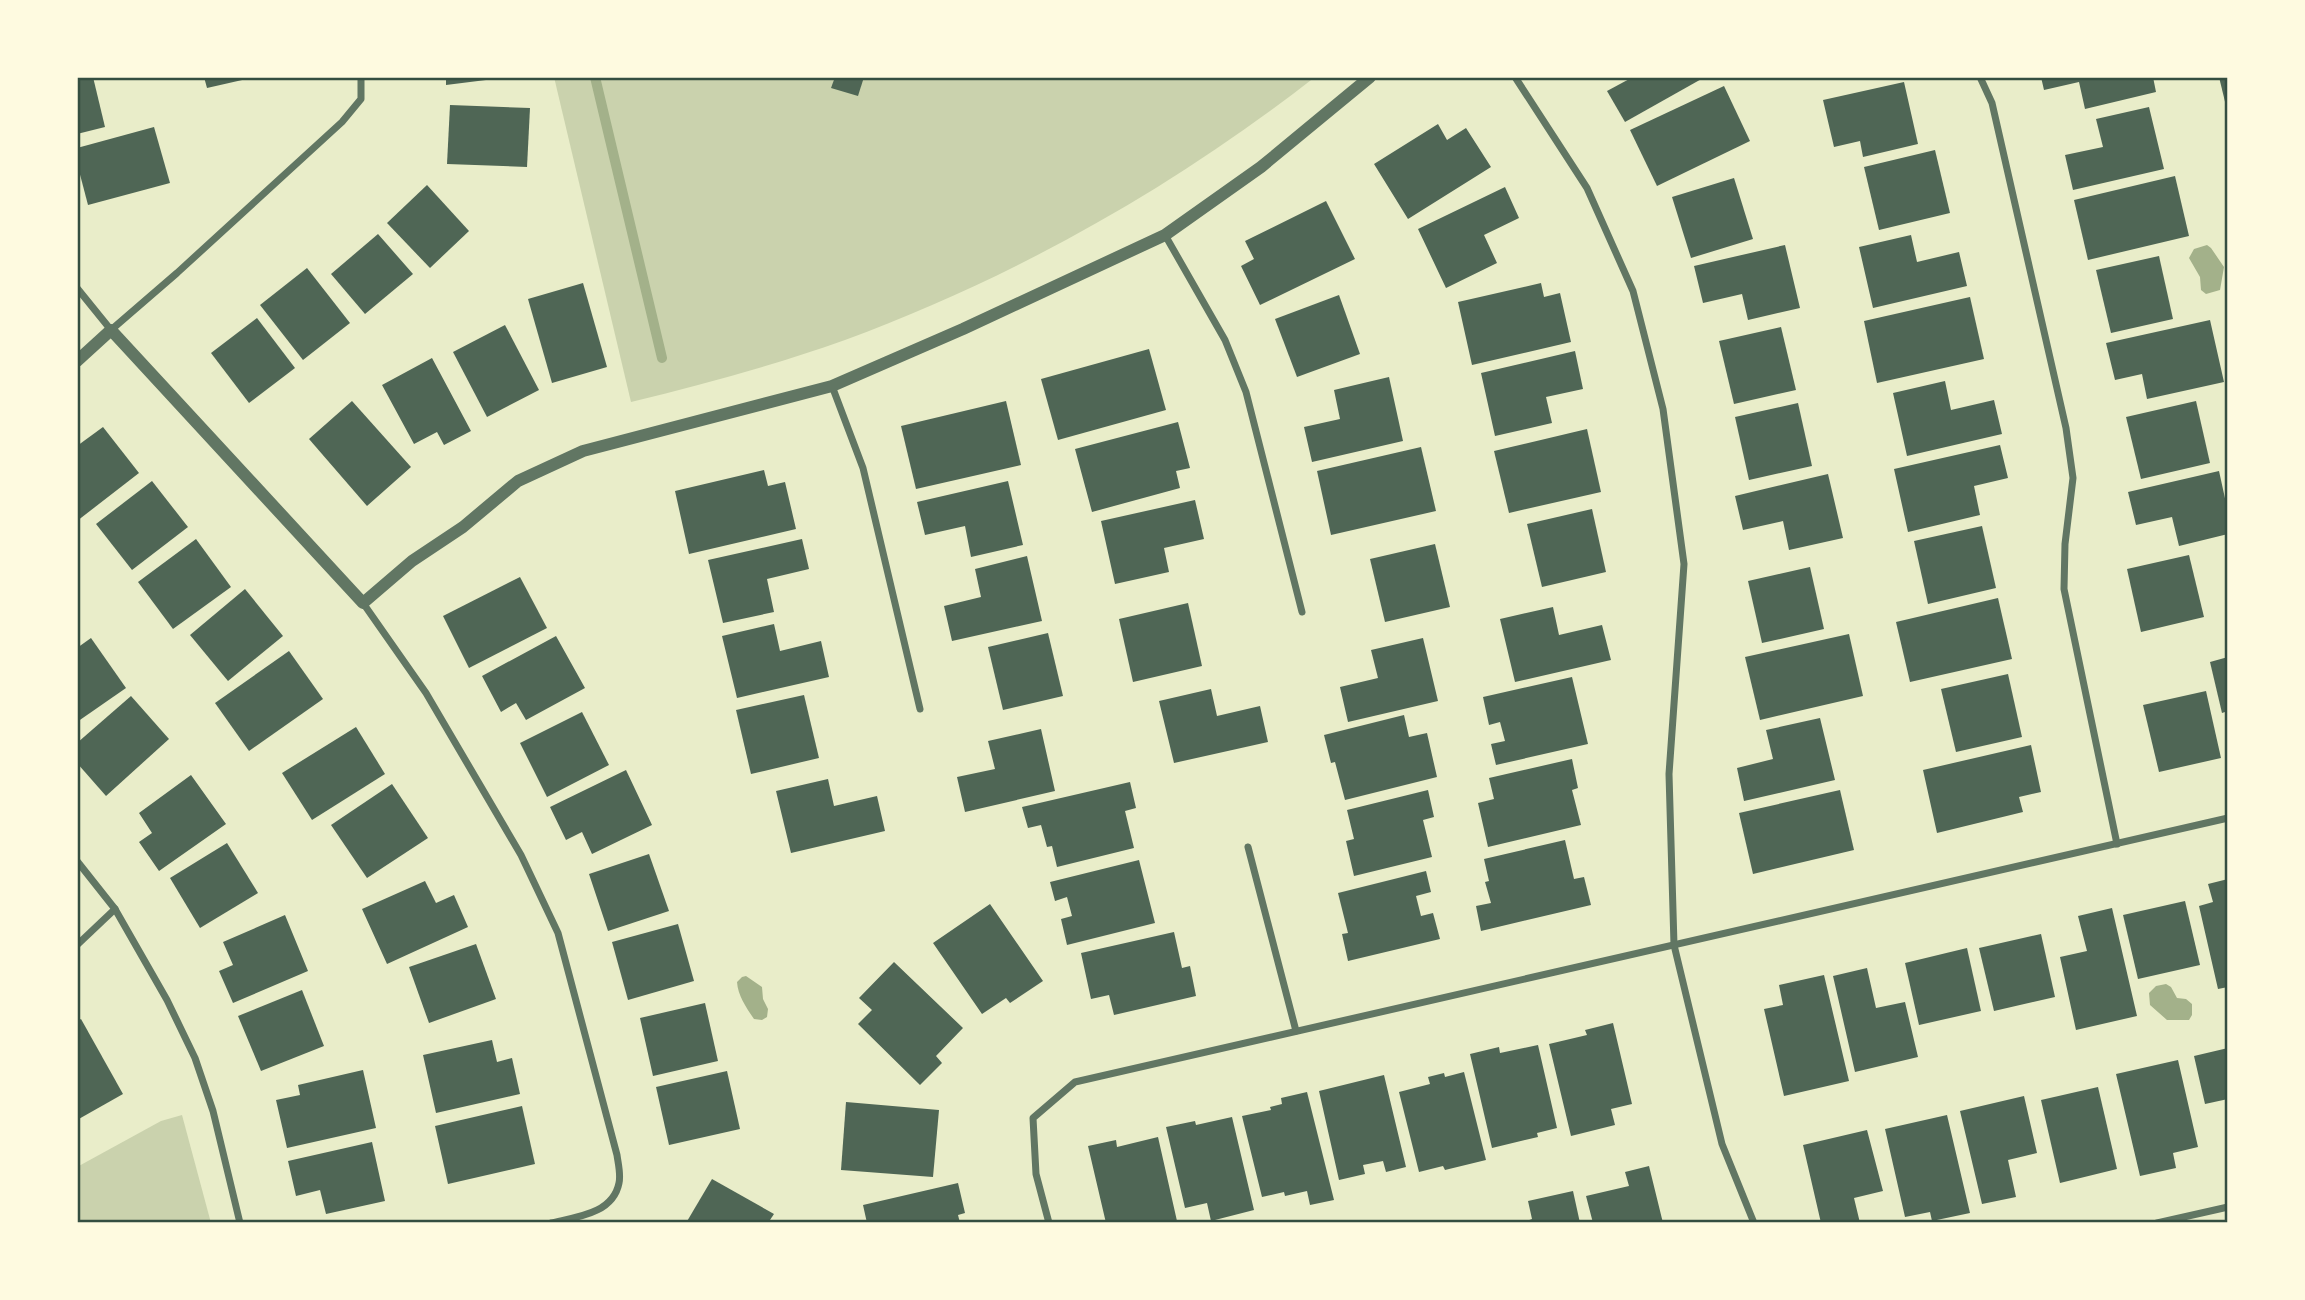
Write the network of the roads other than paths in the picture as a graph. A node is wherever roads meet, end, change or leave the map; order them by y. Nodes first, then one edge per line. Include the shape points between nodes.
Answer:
1 (361, 77) edge
2 (1370, 77) edge
3 (1516, 77) edge
4 (1980, 77) edge
5 (1165, 235) junction
6 (77, 288) edge
7 (111, 330) junction
8 (77, 361) edge
9 (832, 386) junction
10 (363, 603) junction
11 (1302, 612) dead end
12 (920, 709) dead end
13 (2228, 818) edge
14 (2117, 844) junction
15 (1248, 847) dead end
16 (77, 860) edge
17 (115, 909) junction
18 (77, 944) edge
19 (1674, 945) junction
20 (1296, 1031) junction
21 (2228, 1207) edge
22 (240, 1223) edge
23 (551, 1223) edge
24 (1049, 1223) edge
25 (1754, 1223) edge
26 (2157, 1223) edge

1 - 7 street via 360,99 342,122
2 - 5 street via 1261,167
3 - 19 street via 1587,188 1633,291 1663,409 1684,564 1669,774
4 - 14 street via 1992,103 2066,428 2073,478 2064,589
5 - 9 street
5 - 11 street via 1225,340 1246,392
6 - 7 street
7 - 8 street
7 - 10 street
9 - 10 street via 583,451 518,481
9 - 12 street via 863,468
10 - 23 street via 426,693 521,855 558,933 617,1154 620,1181 607,1204 594,1213
13 - 14 street
14 - 19 street
15 - 20 street
16 - 17 street
17 - 18 street
17 - 22 street via 195,1058
19 - 20 street
19 - 25 street via 1722,1144
20 - 24 street via 1075,1083 1033,1118 1036,1174
21 - 26 street

